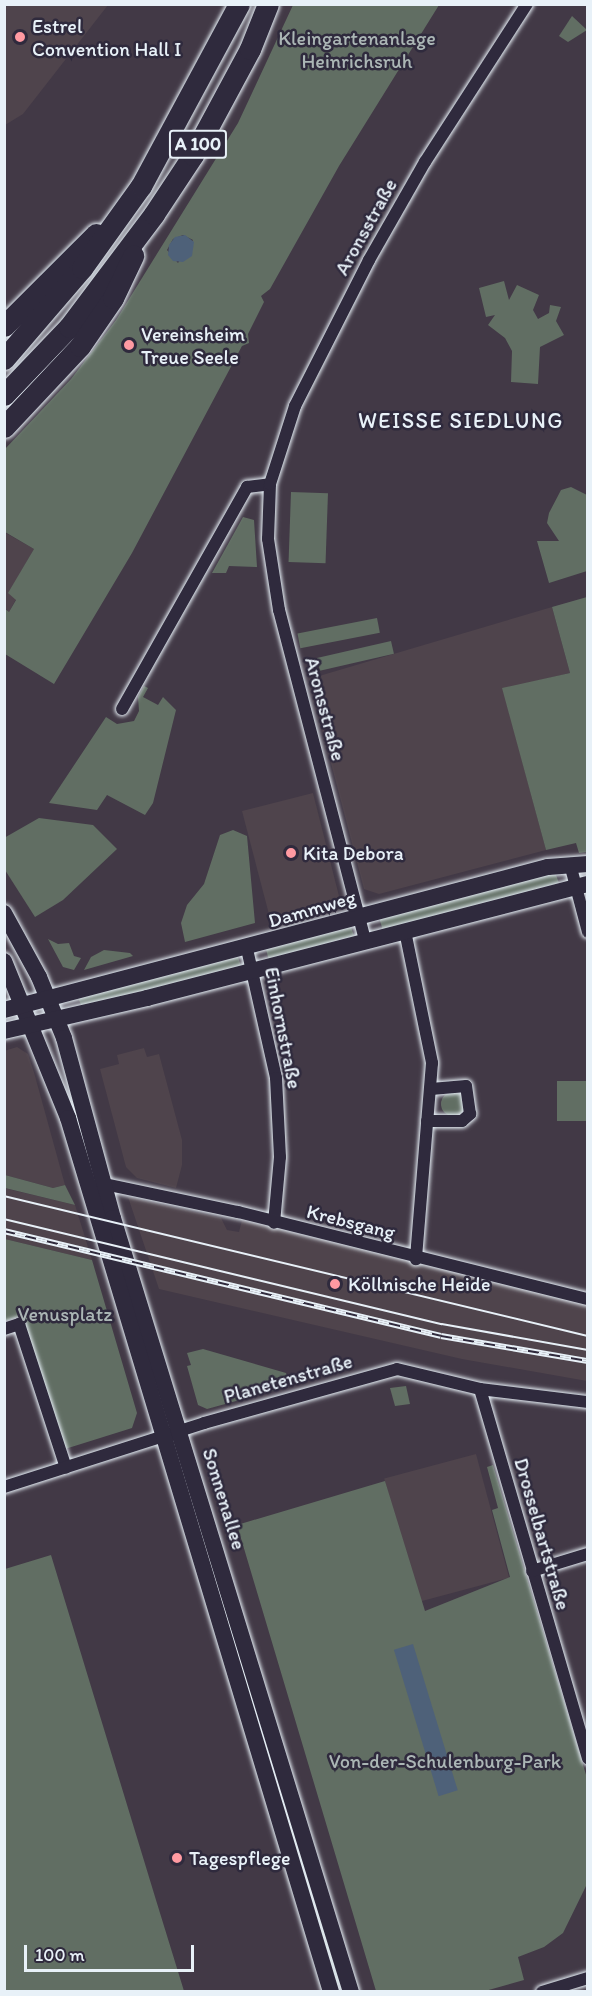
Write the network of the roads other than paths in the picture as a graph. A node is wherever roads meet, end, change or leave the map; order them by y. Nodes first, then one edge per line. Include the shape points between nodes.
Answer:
1 (239, 4) edge
2 (268, 4) edge
3 (527, 4) edge
4 (116, 220) junction
5 (139, 235) junction
6 (4, 326) edge
7 (4, 359) edge
8 (4, 395) edge
9 (4, 427) edge
10 (270, 484) junction
11 (122, 709) dead end
12 (570, 864) junction
13 (588, 864) edge
14 (582, 886) edge
15 (4, 913) edge
16 (360, 919) junction
17 (405, 931) junction
18 (588, 932) edge
19 (365, 940) junction
20 (247, 949) junction
21 (30, 960) junction
22 (6, 965) edge
23 (252, 969) junction
24 (49, 1001) junction
25 (24, 1006) junction
26 (4, 1010) edge
27 (57, 1019) junction
28 (32, 1024) junction
29 (4, 1031) edge
30 (431, 1089) junction
31 (427, 1121) junction
32 (105, 1184) junction
33 (274, 1223) junction
34 (416, 1258) junction
35 (588, 1299) edge
36 (4, 1329) edge
37 (480, 1389) junction
38 (588, 1402) edge
39 (181, 1431) junction
40 (165, 1437) junction
41 (66, 1468) junction
42 (4, 1487) edge
43 (588, 1554) edge
44 (532, 1571) junction
45 (588, 1759) edge
46 (588, 1978) edge
47 (332, 1992) edge
48 (351, 1992) edge
49 (542, 1992) edge

1 - 4 highway, A 100 via 187,106 141,186
2 - 5 highway, A 100 via 250,49 193,155
3 - 10 street, Aronsstraße via 425,162 369,260 295,406
4 - 6 highway via 88,240
4 - 7 highway, A 100 via 62,293
5 - 8 highway, A 100 via 69,327
5 - 9 highway via 131,266 85,338
10 - 11 street via 247,487
10 - 16 street, Aronsstraße via 268,540 279,610
12 - 13 main road, Dammweg
12 - 14 street
12 - 16 main road, Dammweg
14 - 17 main road
14 - 18 street
15 - 21 main road
16 - 19 street, Aronsstraße
16 - 20 main road, Dammweg
17 - 19 main road
17 - 30 street via 428,1027
19 - 23 main road
20 - 23 street, Einhornstraße
20 - 24 main road, Dammweg
21 - 22 main road
21 - 24 main road
22 - 25 main road
23 - 27 main road
23 - 33 street, Einhornstraße via 272,1051 279,1113
24 - 25 main road, Dammweg
24 - 27 main road, Sonnenallee
25 - 26 main road, Dammweg
25 - 28 main road, Sonnenallee
27 - 28 main road
27 - 32 main road, Sonnenallee
28 - 29 main road
28 - 40 main road, Sonnenallee via 61,1094
30 - 31 street
30 - 31 street via 466,1086 470,1092 470,1114 462,1121
31 - 34 street
32 - 33 street, Krebsgang
32 - 39 main road, Sonnenallee
33 - 34 street, Krebsgang
34 - 35 street, Krebsgang
36 - 41 street via 19,1324
37 - 38 street, Planetenstraße
37 - 39 street, Planetenstraße via 397,1369
37 - 44 street, Drosselbartstraße
39 - 40 street, Planetenstraße
39 - 48 main road, Sonnenallee
40 - 41 street, Planetenstraße
40 - 47 main road, Sonnenallee
41 - 42 street, Planetenstraße
43 - 44 street
44 - 45 street, Drosselbartstraße
46 - 49 street

